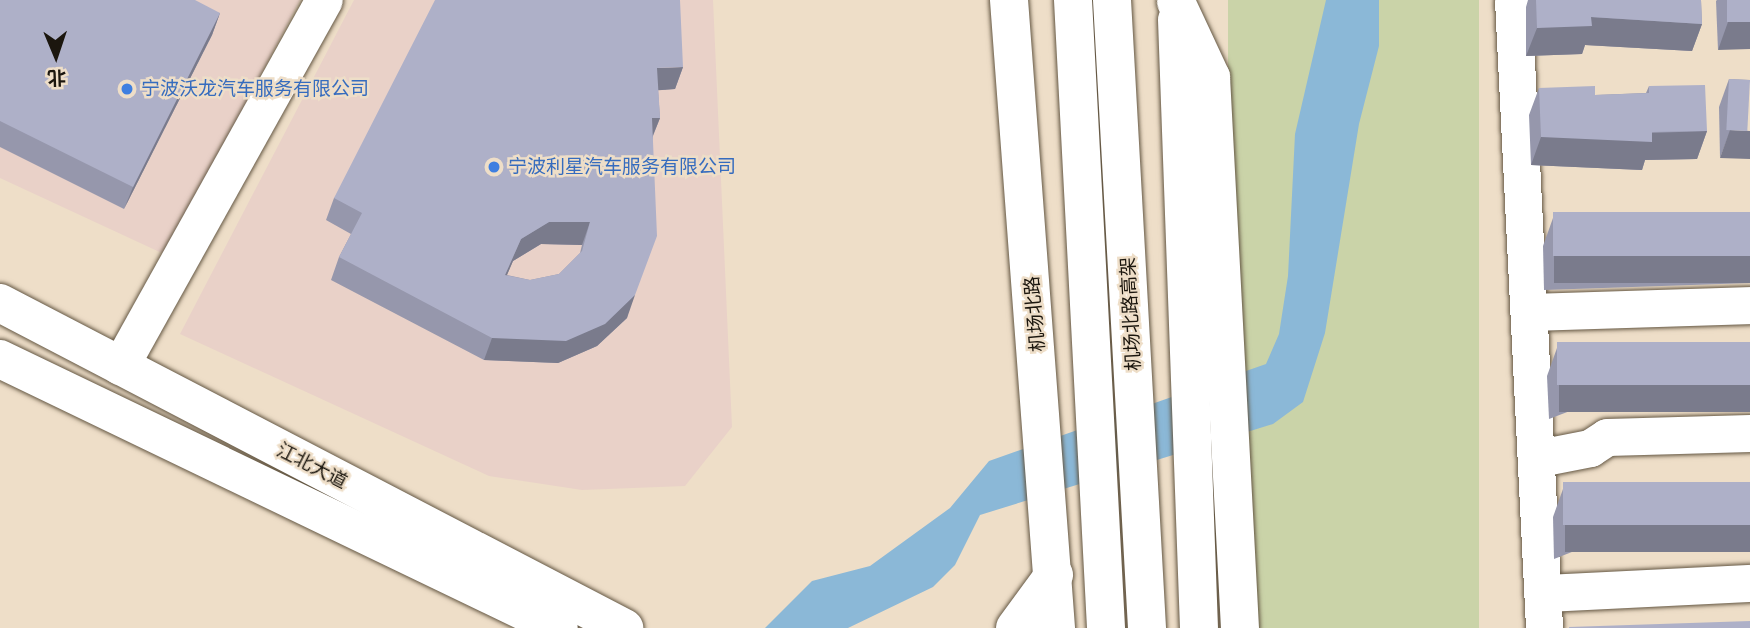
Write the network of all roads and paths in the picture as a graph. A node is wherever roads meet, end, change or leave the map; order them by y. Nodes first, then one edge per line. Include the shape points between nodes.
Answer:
1 (324, 0) edge
2 (1009, 0) edge
3 (1073, 0) edge
4 (1112, 0) edge
5 (1513, 0) edge
6 (1176, 1) edge
7 (0, 303) edge
8 (1750, 305) edge
9 (1533, 312) junction
10 (0, 359) edge
11 (120, 366) junction
12 (1750, 433) edge
13 (1539, 458) junction
14 (1054, 575) junction
15 (1750, 583) edge
16 (1544, 610) edge
17 (559, 628) edge
18 (624, 628) edge
19 (1015, 628) edge
20 (1056, 628) edge
21 (1106, 628) edge
22 (1147, 628) edge
23 (1199, 628) edge
24 (1240, 628) edge

1 - 11 street
2 - 14 main road, 机场北路
3 - 21 main road, 机场北路高架
4 - 22 main road, 机场北路高架
5 - 9 street
6 - 23 main road
6 - 24 main road via 1211,77
7 - 11 main road, 江北大道
8 - 9 street
9 - 13 street
10 - 17 main road, 江北大道
11 - 18 main road, 江北大道
12 - 13 street via 1607,437 1590,448
13 - 16 street
14 - 19 main road
14 - 20 main road, 机场北路
15 - 16 street

